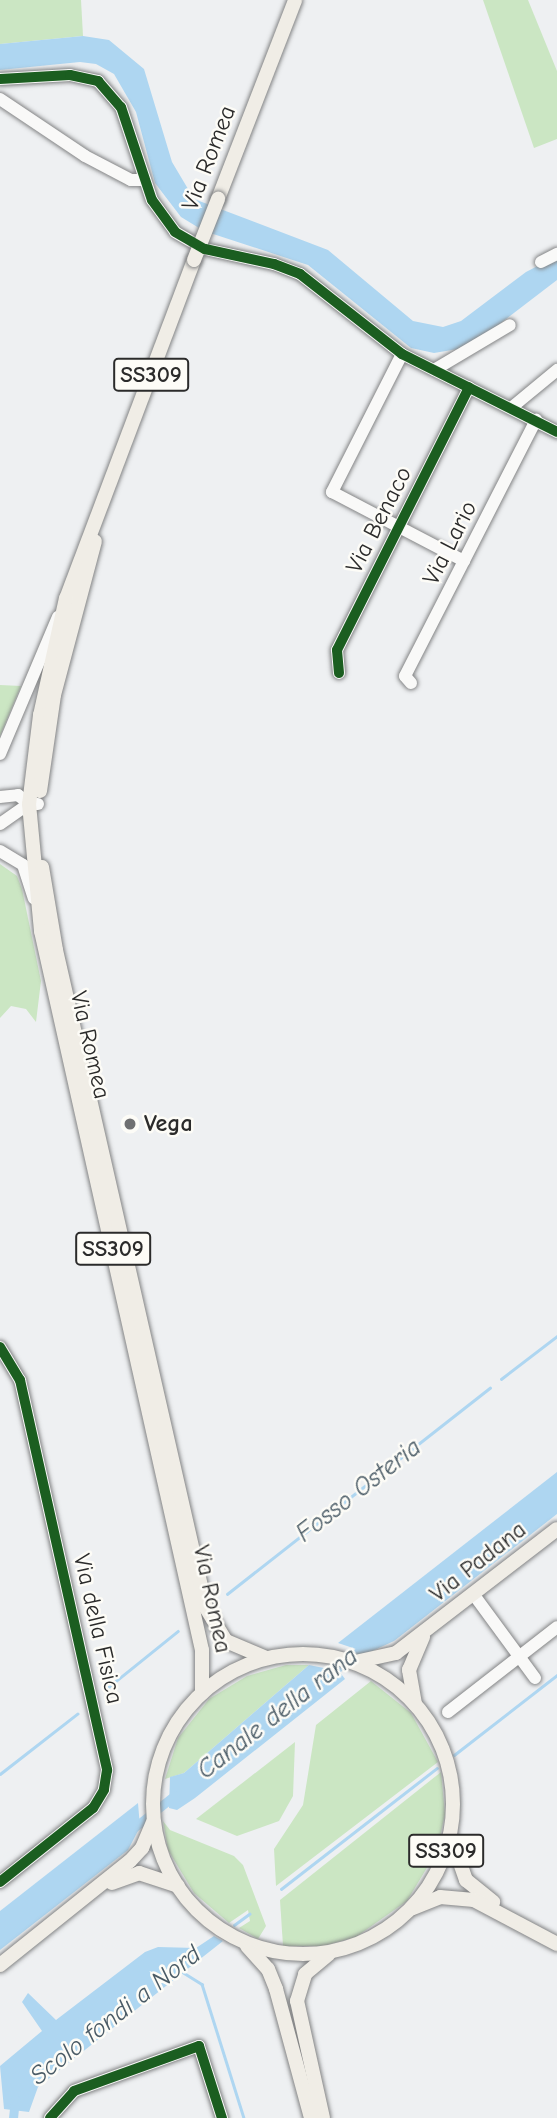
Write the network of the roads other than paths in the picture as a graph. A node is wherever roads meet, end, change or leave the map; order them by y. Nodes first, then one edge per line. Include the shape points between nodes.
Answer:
1 (295, 0) edge
2 (0, 79) edge
3 (0, 99) edge
4 (145, 180) junction
5 (557, 254) edge
6 (541, 262) dead end
7 (510, 325) dead end
8 (402, 354) junction
9 (435, 370) junction
10 (557, 370) edge
11 (469, 387) junction
12 (511, 408) junction
13 (536, 420) junction
14 (557, 432) edge
15 (108, 490) junction
16 (398, 527) junction
17 (464, 561) junction
18 (65, 601) junction
19 (339, 673) dead end
20 (411, 683) dead end
21 (0, 754) edge
22 (0, 797) edge
23 (34, 804) junction
24 (0, 824) edge
25 (0, 851) edge
26 (37, 909) junction
27 (0, 1347) edge
28 (557, 1529) edge
29 (474, 1595) junction
30 (557, 1627) edge
31 (426, 1632) junction
32 (520, 1656) junction
33 (266, 1658) junction
34 (354, 1662) junction
35 (535, 1678) dead end
36 (202, 1693) junction
37 (415, 1705) junction
38 (448, 1712) dead end
39 (154, 1821) junction
40 (450, 1836) junction
41 (0, 1882) edge
42 (178, 1886) junction
43 (101, 1887) junction
44 (409, 1910) junction
45 (557, 1934) edge
46 (241, 1940) junction
47 (557, 1944) edge
48 (335, 1951) junction
49 (0, 1965) edge
50 (50, 2118) edge
51 (222, 2118) edge
52 (311, 2118) edge
53 (323, 2118) edge

1 - 15 main road, Via Romea / SS309, bridge
2 - 4 street via 70,75 104,85 121,107
3 - 4 street via 85,156 131,180
4 - 8 street via 155,208 176,232 205,249 300,274
5 - 6 street
7 - 9 street
8 - 9 street
8 - 16 street via 332,492
9 - 11 street
10 - 12 street
11 - 12 street
11 - 16 street, Via Benaco
12 - 13 street
13 - 14 street
13 - 17 street, Via Lario
15 - 18 main road, Via Romea / SS309
15 - 23 main road, Via Romea / SS309 via 54,695
16 - 17 street
16 - 19 street, Via Benaco via 337,650
17 - 20 street, Via Lario via 405,676
18 - 21 street
18 - 23 main road, Via Romea / SS309 via 40,715
22 - 23 street via 18,795
23 - 24 street
23 - 26 main road, Via Romea / SS309
23 - 33 main road, Via Romea / SS309 via 56,950 206,1608 226,1641
25 - 26 street via 23,865
26 - 36 main road, Via Romea / SS309 via 202,1650
27 - 41 street, Via della Fisica via 20,1380 107,1770 104,1790 93,1808
28 - 29 main road, Via Padana
29 - 31 main road, Via Padana
29 - 32 street
30 - 32 street
31 - 34 main road, Via Padana via 387,1657
31 - 37 main road via 411,1656
32 - 35 street
32 - 38 street
33 - 34 main road, SS309 via 319,1654
33 - 36 main road, SS309 via 232,1672
34 - 37 main road, SS309 via 393,1683
36 - 39 main road, SS309 via 166,1744 154,1789
37 - 40 main road, SS309 via 435,1732 448,1768 453,1803
39 - 42 main road, SS309 via 160,1848
39 - 43 main road via 142,1848
40 - 44 main road, SS309 via 434,1878
40 - 45 main road via 466,1880
42 - 43 main road via 139,1873
42 - 46 main road, SS309 via 199,1912
43 - 49 main road
44 - 47 main road via 440,1897 474,1900
44 - 48 main road, SS309 via 373,1937
46 - 48 main road, SS309 via 285,1954
46 - 52 main road, SS309 via 273,1979
48 - 53 main road, SS309 via 309,1968 297,1996
50 - 51 street via 74,2091 199,2046

